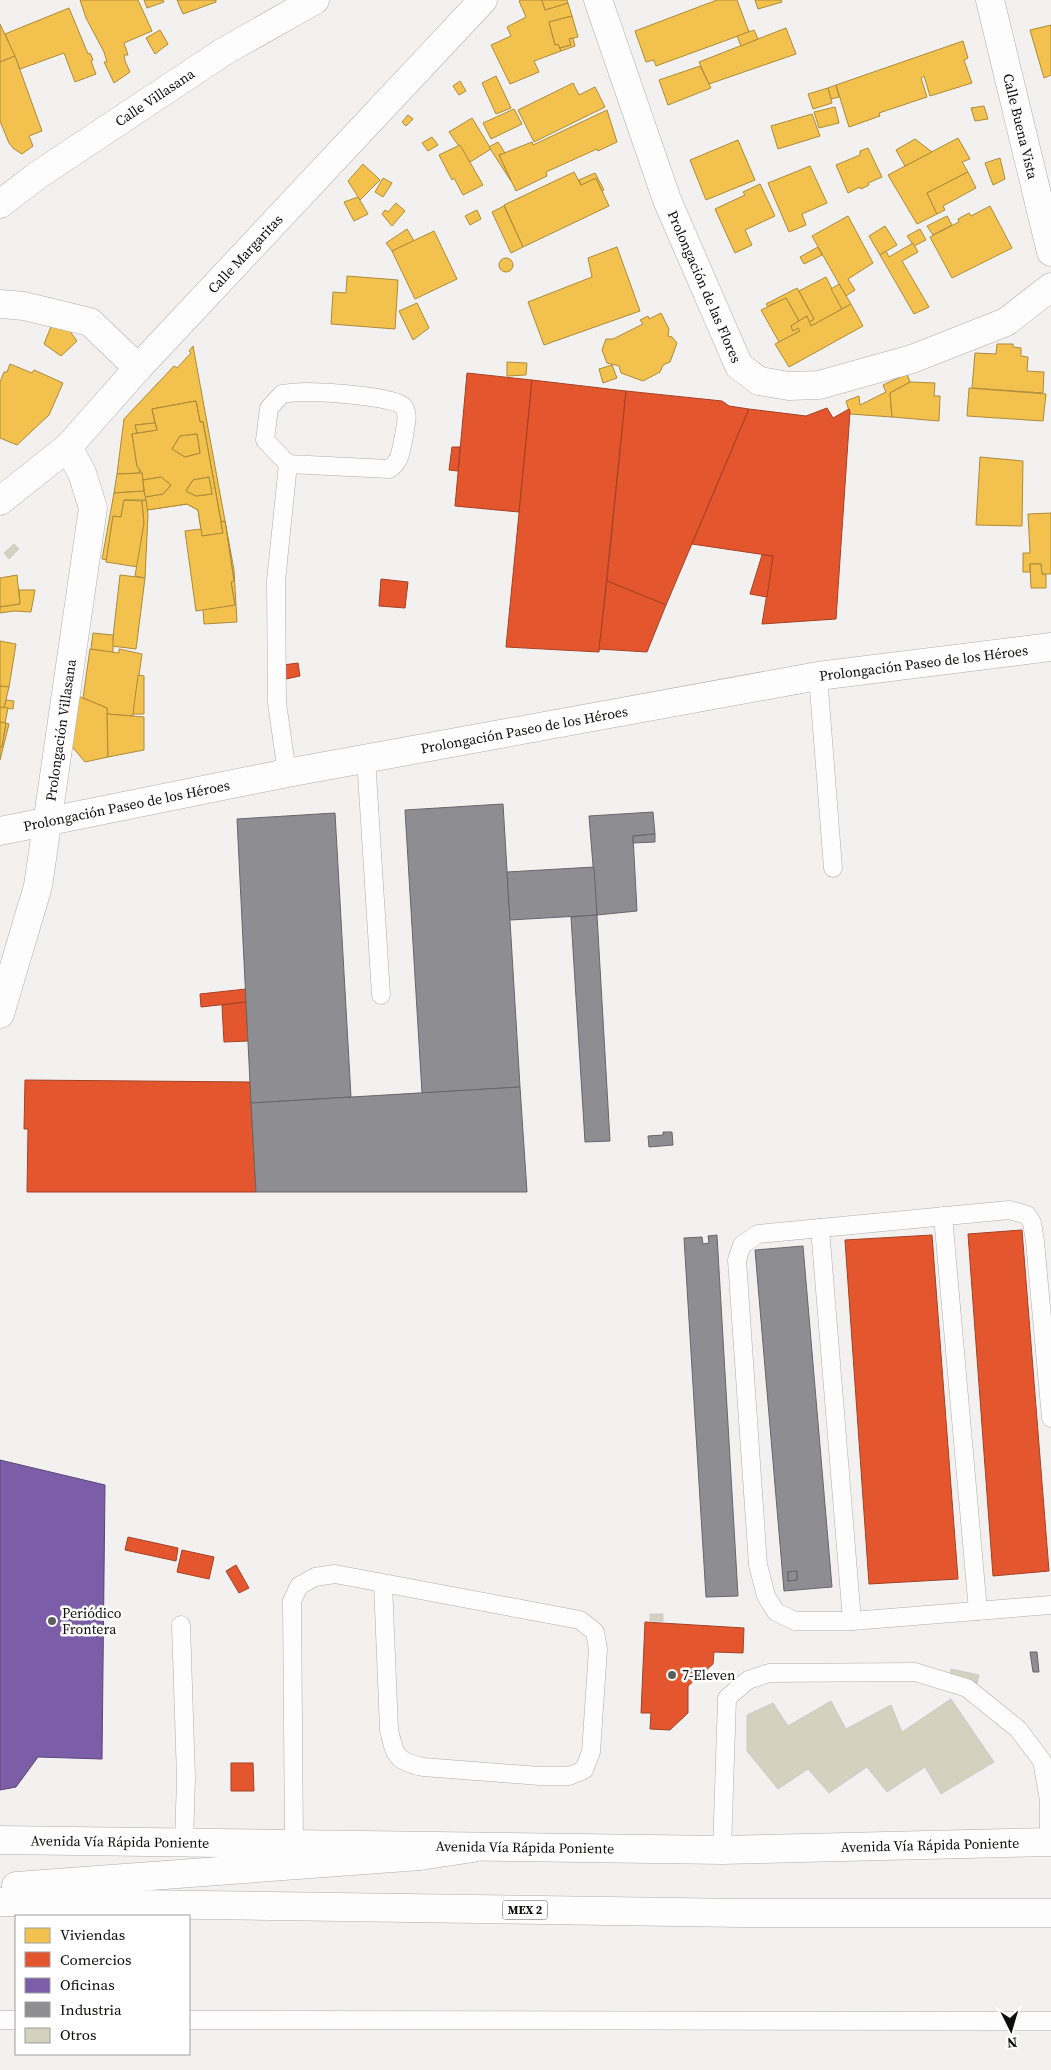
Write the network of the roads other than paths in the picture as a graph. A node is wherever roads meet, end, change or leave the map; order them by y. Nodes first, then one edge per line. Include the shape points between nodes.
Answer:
1 (316, 0) edge
2 (483, 0) edge
3 (598, 0) edge
4 (990, 0) edge
5 (0, 204) edge
6 (1051, 252) edge
7 (1051, 287) edge
8 (0, 304) edge
9 (138, 368) junction
10 (68, 447) junction
11 (288, 464) junction
12 (0, 501) edge
13 (1051, 647) edge
14 (818, 676) junction
15 (366, 758) junction
16 (286, 773) junction
17 (47, 822) junction
18 (0, 831) edge
19 (834, 868) dead end
20 (381, 995) dead end
21 (0, 1014) edge
22 (943, 1216) junction
23 (820, 1228) junction
24 (1051, 1418) edge
25 (383, 1583) junction
26 (1051, 1605) edge
27 (978, 1611) junction
28 (852, 1620) junction
29 (181, 1625) dead end
30 (0, 1840) edge
31 (184, 1842) junction
32 (1050, 1842) edge
33 (294, 1844) junction
34 (473, 1848) junction
35 (722, 1850) junction
36 (0, 1887) edge
37 (0, 1902) edge
38 (1051, 1912) edge
39 (0, 2020) edge
40 (15, 2020) edge
41 (190, 2020) edge
42 (1051, 2021) edge

1 - 5 main road, Calle Villasana via 223,52 38,175
2 - 9 main road, Calle Margaritas
3 - 7 main road, Prolongación de las Flores via 666,200 739,366 759,381 789,386 819,385 912,359 1006,322
4 - 6 main road, Calle Buena Vista
8 - 9 main road via 24,306 90,322
9 - 10 main road, Calle Margaritas
10 - 12 main road, Calle Margaritas
10 - 17 main road, Prolongación Villasana via 82,473 93,508
11 - 11 lane via 389,469 400,456 407,416 404,407 394,400 380,398 304,392 282,394 269,408 265,440
11 - 16 lane via 276,581 277,703
13 - 14 main road, Prolongación Paseo de los Héroes
14 - 15 main road, Prolongación Paseo de los Héroes
14 - 19 lane
15 - 16 main road, Prolongación Paseo de los Héroes
15 - 20 lane
16 - 17 main road, Prolongación Paseo de los Héroes
17 - 18 main road, Prolongación Paseo de los Héroes
17 - 21 main road, Prolongación Villasana via 38,886
22 - 23 lane
22 - 24 lane via 1010,1210 1027,1215 1032,1223
22 - 27 lane
23 - 28 lane
23 - 28 lane via 758,1234 742,1245 737,1260 758,1565 766,1596 776,1612 795,1621
25 - 25 lane via 580,1620 595,1632 598,1649 591,1752 584,1770 568,1776 540,1776 405,1763 394,1752 390,1730
25 - 33 lane via 335,1574 315,1577 299,1586 292,1601
26 - 27 lane
27 - 28 lane
29 - 31 lane via 186,1778
30 - 31 main road, Avenida Vía Rápida Poniente
31 - 33 main road, Avenida Vía Rápida Poniente
32 - 35 main road, Avenida Vía Rápida Poniente
32 - 35 lane via 1050,1800 1042,1761 1018,1729 967,1688 914,1672 769,1673 748,1680 726,1698
33 - 34 main road, Avenida Vía Rápida Poniente
34 - 35 main road, Avenida Vía Rápida Poniente
34 - 36 main road via 420,1856
37 - 38 main road, MEX 2 via 741,1913
39 - 40 lane
41 - 42 lane

